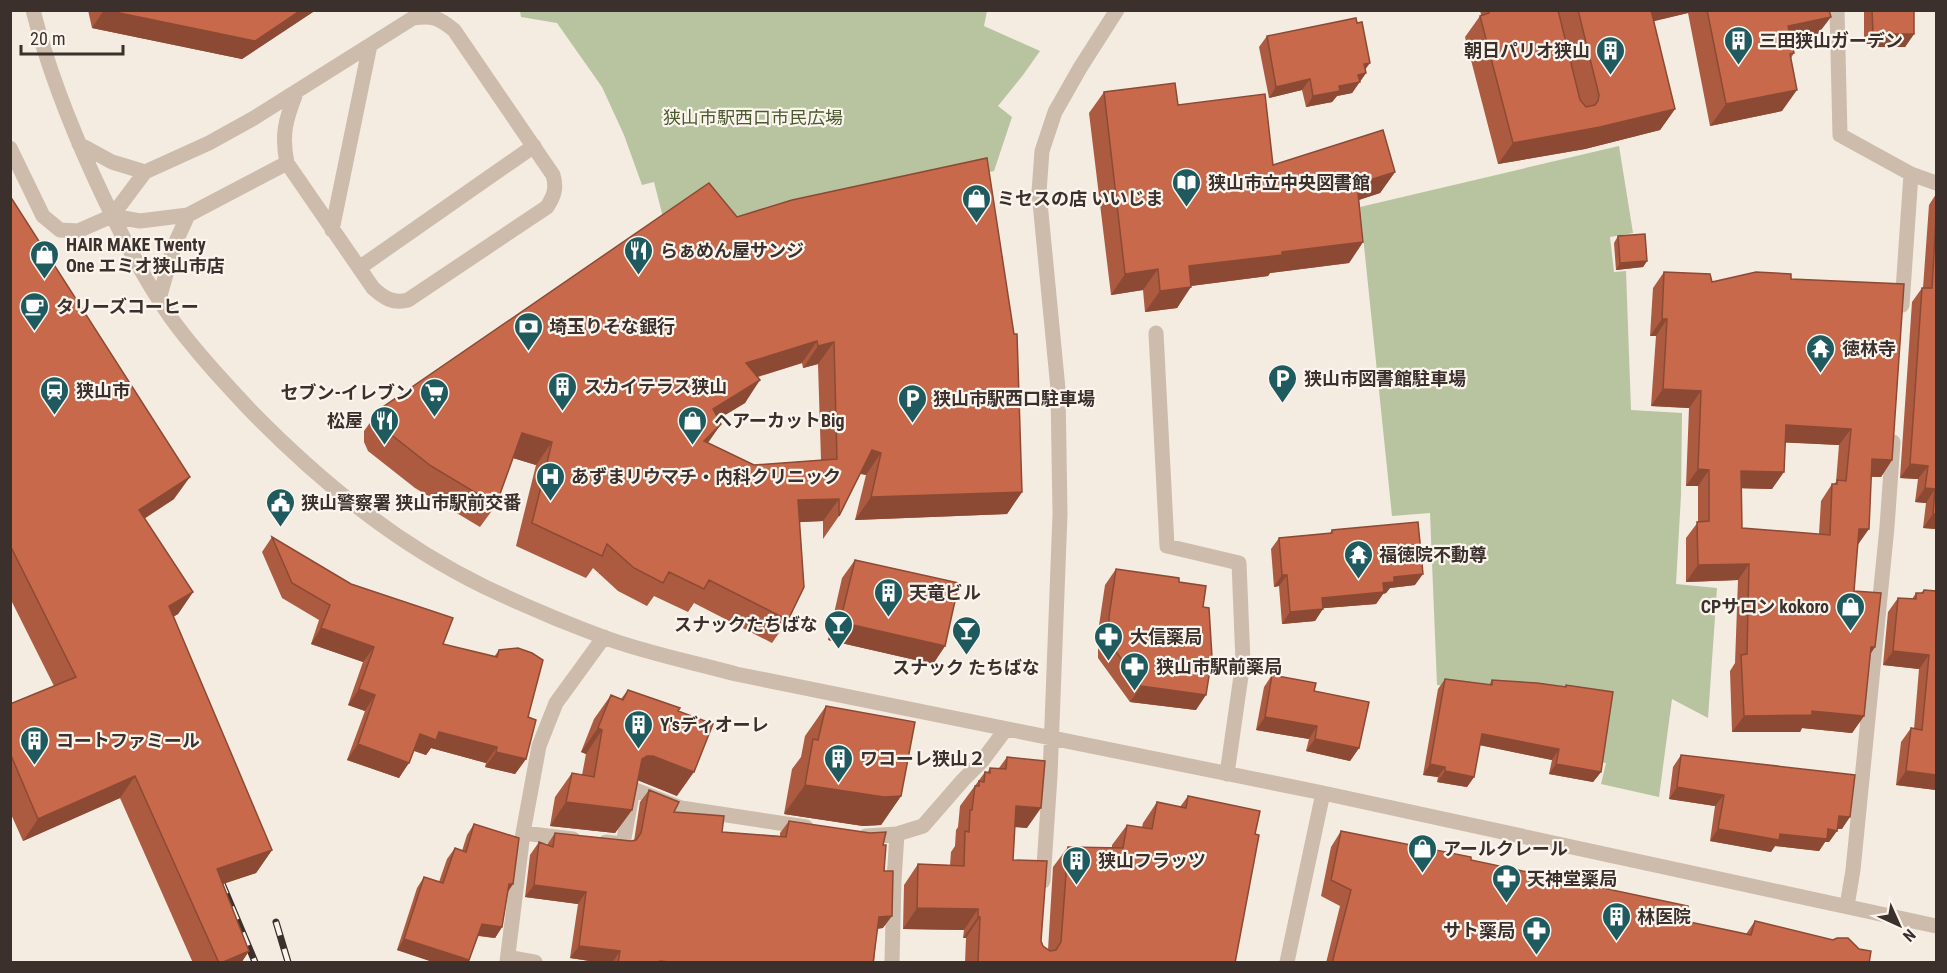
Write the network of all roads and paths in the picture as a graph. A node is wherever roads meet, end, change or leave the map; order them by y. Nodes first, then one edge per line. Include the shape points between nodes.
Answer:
1 (33, 10) edge
2 (1117, 10) edge
3 (1838, 10) edge
4 (370, 45) junction
5 (296, 93) junction
6 (77, 140) junction
7 (534, 146) junction
8 (10, 148) edge
9 (287, 163) junction
10 (145, 172) junction
11 (1911, 174) junction
12 (1936, 183) edge
13 (188, 215) junction
14 (112, 216) junction
15 (332, 230) junction
16 (359, 268) junction
17 (159, 299) junction
18 (1901, 315) edge
19 (1156, 333) dead end
20 (1894, 433) edge
21 (604, 638) junction
22 (1006, 729) junction
23 (1051, 738) junction
24 (1227, 774) junction
25 (1323, 794) junction
26 (818, 829) edge
27 (523, 833) junction
28 (852, 834) edge
29 (897, 834) junction
30 (1042, 893) edge
31 (1847, 906) junction
32 (1936, 926) edge
33 (508, 960) edge
34 (535, 963) edge
35 (892, 963) edge
36 (1287, 963) edge

1 - 6 street
2 - 23 street via 1054,112 1042,152 1039,192 1058,388 1060,514
3 - 11 street via 1840,135
4 - 5 street
4 - 7 street via 413,18 429,16 442,20 454,30
4 - 15 street
5 - 9 street via 286,118 283,144
5 - 10 street via 209,143
6 - 10 street via 112,162
6 - 14 street
7 - 16 street
7 - 16 street via 556,184 547,207 408,300 385,298
8 - 14 street via 43,216 60,230 78,231
9 - 13 street
9 - 15 street
10 - 14 street
11 - 12 street
11 - 18 street
13 - 14 street via 140,221
13 - 17 street via 174,246
14 - 17 street
15 - 16 street
17 - 21 street via 227,386 334,490 381,525 483,586
19 - 24 street via 1167,546 1239,563 1244,662
20 - 31 street
21 - 22 street via 736,674
21 - 27 street via 556,703 539,746
22 - 23 street
22 - 29 street via 923,826
23 - 24 street
23 - 30 street
24 - 25 street
25 - 31 street
25 - 36 street
26 - 27 street via 681,808 633,789 623,844
27 - 33 street
28 - 29 street
29 - 35 street
31 - 32 street
33 - 34 street

